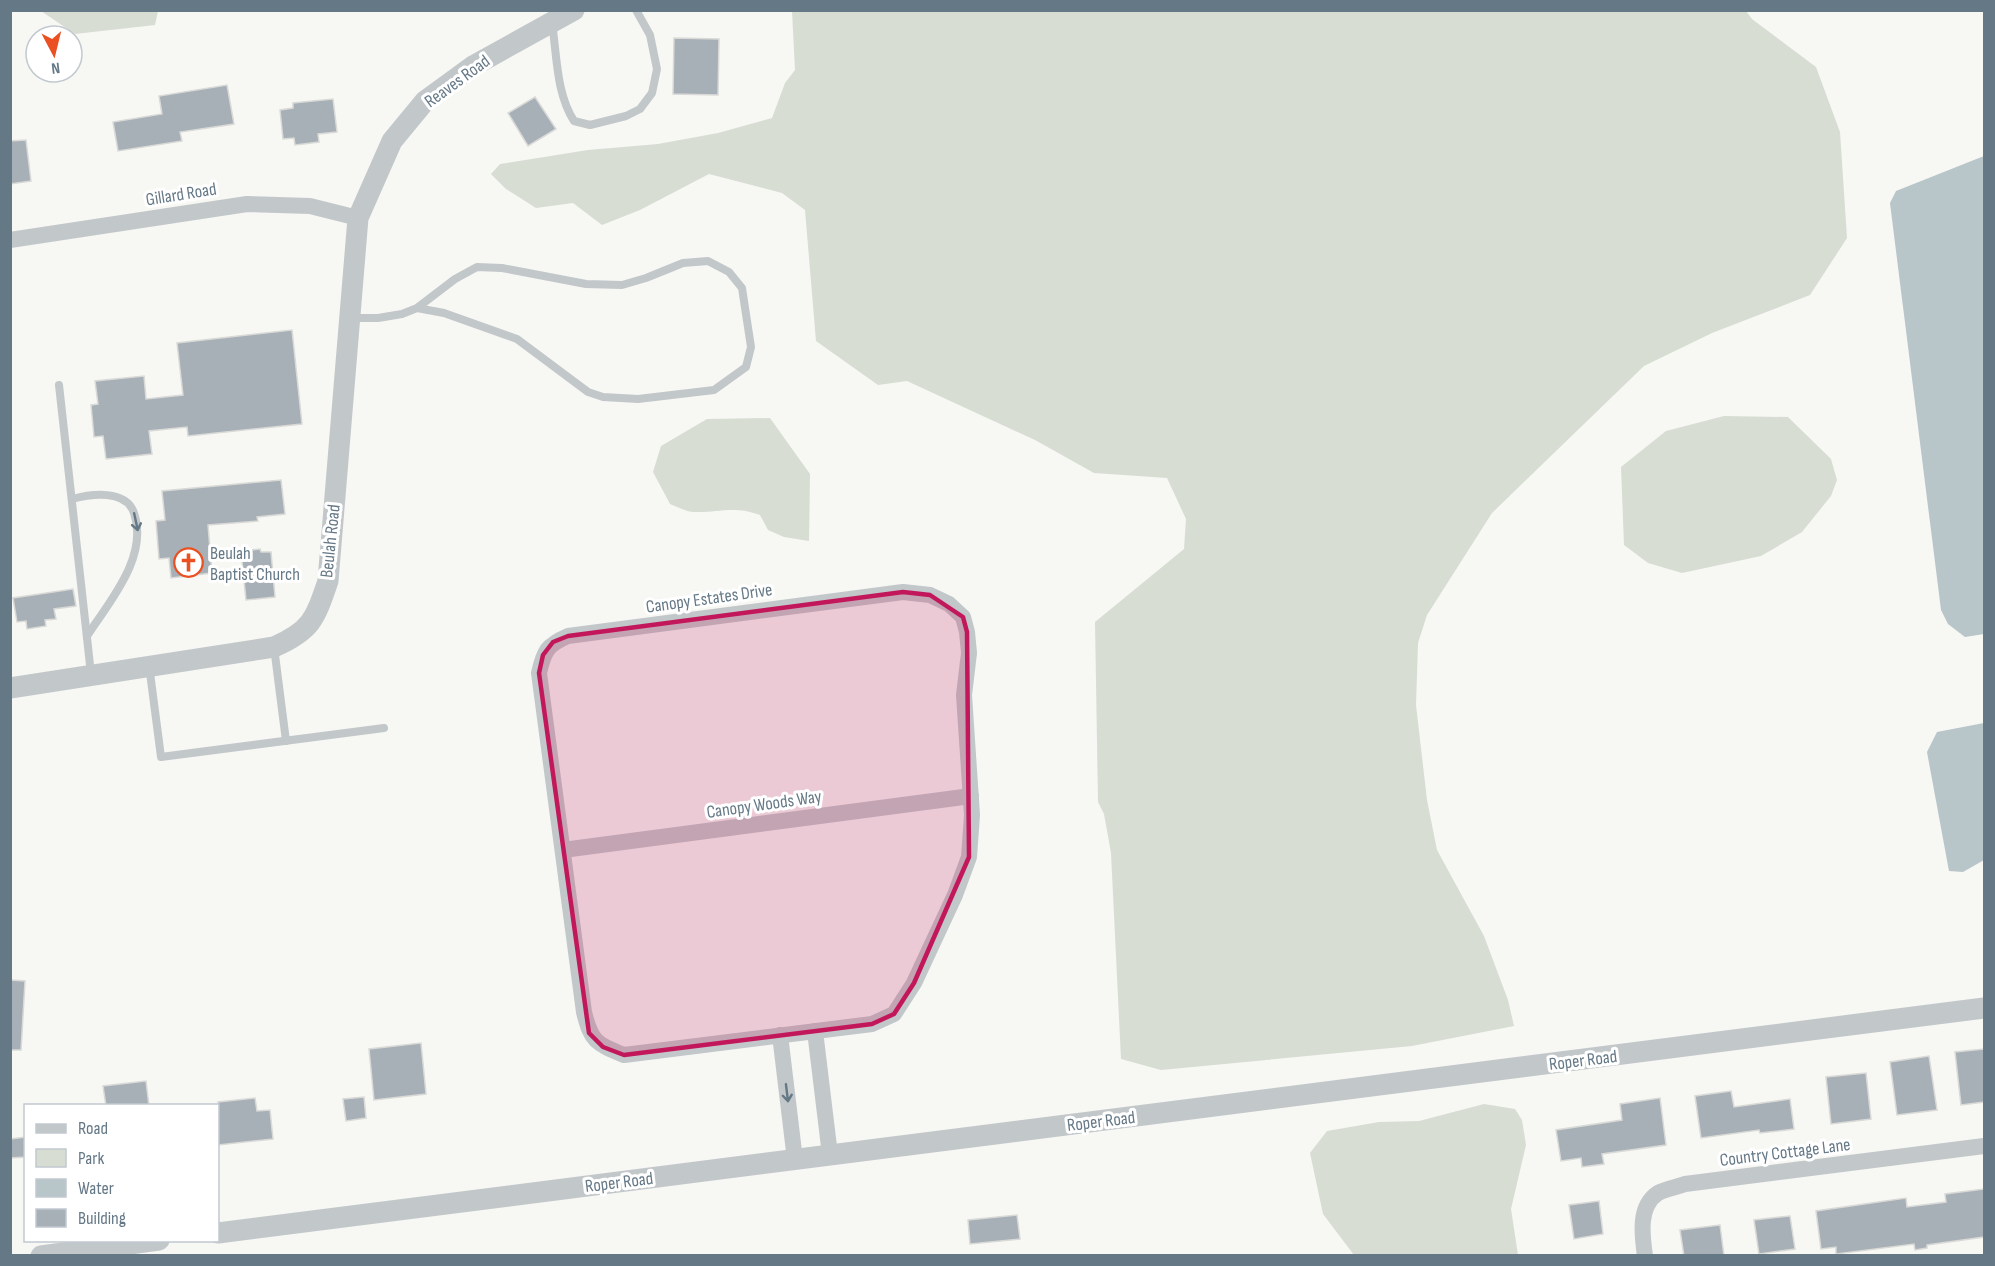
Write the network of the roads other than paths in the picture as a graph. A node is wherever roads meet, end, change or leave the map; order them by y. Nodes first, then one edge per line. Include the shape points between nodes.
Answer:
1 (574, 10) edge
2 (636, 10) edge
3 (552, 23) junction
4 (358, 218) junction
5 (10, 240) edge
6 (417, 308) junction
7 (350, 318) junction
8 (59, 385) dead end
9 (72, 498) junction
10 (87, 636) junction
11 (274, 647) junction
12 (149, 665) junction
13 (92, 675) junction
14 (10, 688) edge
15 (384, 728) dead end
16 (286, 741) junction
17 (970, 796) junction
18 (563, 850) junction
19 (1984, 1008) edge
20 (815, 1031) junction
21 (780, 1035) junction
22 (1984, 1146) edge
23 (830, 1155) junction
24 (795, 1160) junction
25 (219, 1233) edge
26 (144, 1242) edge
27 (41, 1256) edge
28 (1645, 1256) edge

1 - 3 street, Reaves Road
2 - 3 lane via 650,35 657,69 652,93 640,109 607,122 574,121 568,111 562,96
3 - 4 street, Reaves Road via 473,66 425,101 392,141
4 - 5 street, Gillard Road via 310,206 247,204
4 - 7 street, Beulah Road
6 - 6 lane via 444,312 517,339 588,392 603,397 638,399 714,390 746,368 751,347 742,288 729,272 708,261 683,263 622,285 586,284 477,267
6 - 7 lane via 378,318
7 - 11 street, Beulah Road via 328,581 316,615 303,632
8 - 9 lane
9 - 10 lane
9 -> 10 lane via 101,494 127,502 138,526 134,557
10 - 13 lane
11 - 12 street, Beulah Road
11 - 16 lane
12 - 13 street, Beulah Road
12 - 16 lane via 161,757
13 - 14 street, Beulah Road
15 - 16 lane
17 - 18 street, Canopy Woods Way
17 - 18 street, Canopy Estates Drive via 964,695 967,632 963,617 950,604 930,595 903,592 580,634 553,642 543,655 539,673
17 - 20 street, Canopy Estates Drive via 969,856 956,895 919,973 894,1014 872,1023
18 - 21 street, Canopy Estates Drive via 584,1012 589,1033 603,1047 624,1055
19 - 23 street, Roper Road
20 - 21 street, Canopy Estates Drive
20 - 23 street
21 -> 24 street
22 - 28 street, Country Cottage Lane via 1685,1184 1657,1194 1644,1210
23 - 24 street, Roper Road
24 - 25 street, Roper Road
26 - 27 street

